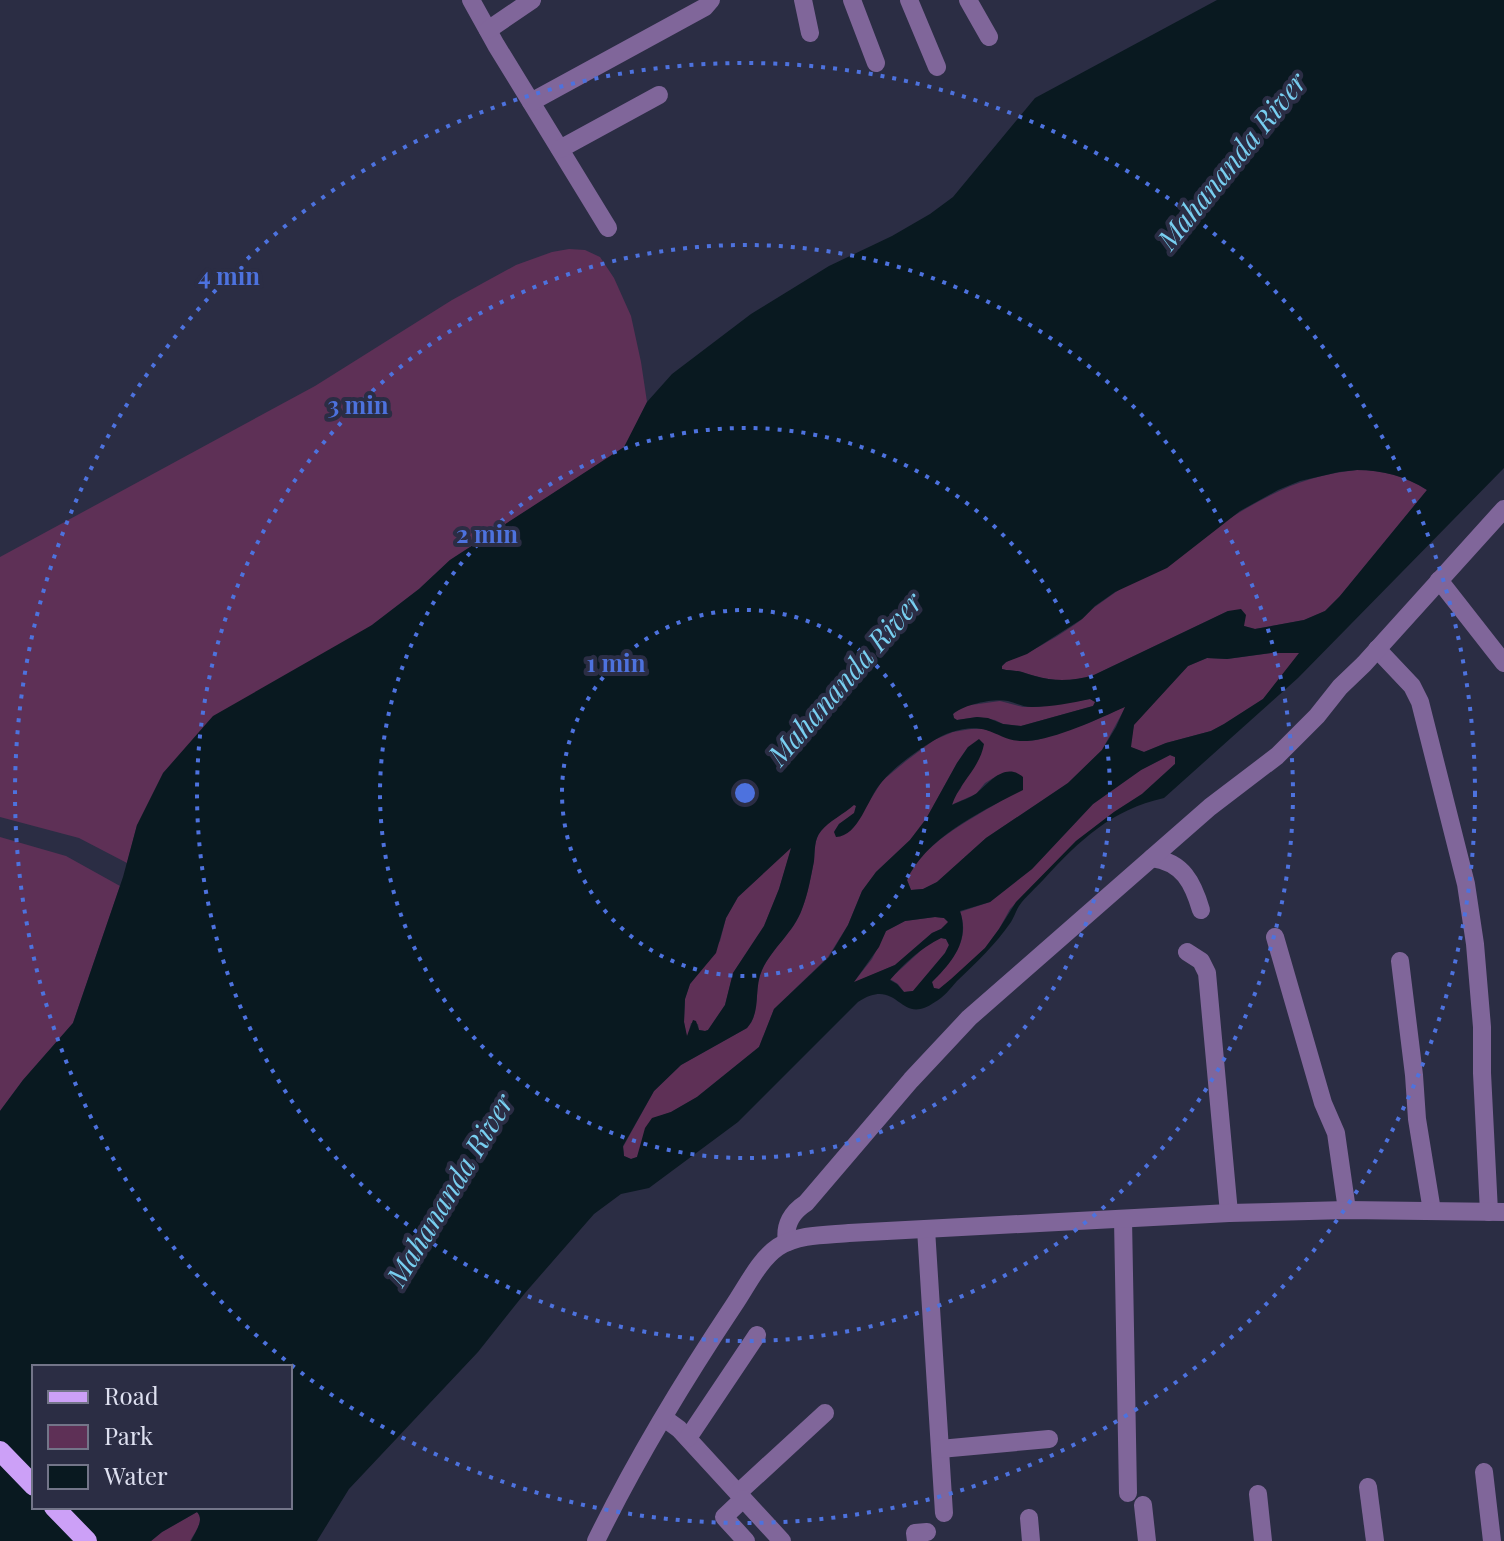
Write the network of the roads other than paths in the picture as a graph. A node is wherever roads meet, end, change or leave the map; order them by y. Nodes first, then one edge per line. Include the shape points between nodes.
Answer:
1 (471, 0) edge
2 (532, 0) edge
3 (711, 0) edge
4 (803, 0) edge
5 (852, 0) edge
6 (909, 0) edge
7 (968, 0) edge
8 (488, 30) junction
9 (810, 33) dead end
10 (989, 37) dead end
11 (876, 63) dead end
12 (937, 67) dead end
13 (659, 95) dead end
14 (531, 102) junction
15 (560, 149) junction
16 (608, 228) dead end
17 (1504, 509) edge
18 (1439, 580) junction
19 (1377, 649) junction
20 (1504, 663) edge
21 (1152, 858) junction
22 (1201, 910) dead end
23 (1275, 937) dead end
24 (1187, 952) dead end
25 (1400, 961) dead end
26 (1347, 1210) junction
27 (1432, 1211) junction
28 (1497, 1212) edge
29 (1229, 1213) junction
30 (1123, 1219) junction
31 (926, 1229) junction
32 (787, 1242) junction
33 (757, 1335) dead end
34 (825, 1413) dead end
35 (664, 1418) junction
36 (688, 1438) junction
37 (1049, 1439) dead end
38 (940, 1449) junction
39 (0, 1451) edge
40 (1484, 1473) dead end
41 (32, 1484) edge
42 (1368, 1487) dead end
43 (1258, 1494) dead end
44 (741, 1496) junction
45 (56, 1509) edge
46 (944, 1513) dead end
47 (1029, 1518) dead end
48 (775, 1534) edge
49 (1374, 1535) edge
50 (87, 1541) edge
51 (596, 1541) edge
52 (746, 1541) edge
53 (754, 1541) edge
54 (1031, 1541) edge
55 (1147, 1541) edge
56 (1263, 1541) edge
57 (1492, 1541) edge

1 - 8 street
2 - 8 street
3 - 14 street
4 - 9 street
5 - 11 street
6 - 12 street
7 - 10 street
8 - 14 street
13 - 15 street
14 - 15 street
15 - 16 street
17 - 18 street
18 - 19 street
18 - 20 street
19 - 21 street via 1277,756
19 - 28 street via 1420,702 1466,884
21 - 22 street via 1178,868 1195,889
21 - 32 street via 969,1018 795,1212 785,1233
23 - 26 street via 1336,1133
24 - 29 street via 1207,973
25 - 27 street
26 - 27 street
26 - 29 street
27 - 28 street
29 - 30 street
30 - 31 street
30 - 55 street via 1136,1499
31 - 32 street via 816,1235
31 - 38 street
32 - 35 street via 766,1258
33 - 36 street
34 - 44 street
35 - 36 street
35 - 51 street
36 - 44 street
37 - 38 street
38 - 46 street
39 - 41 main road
40 - 57 street
42 - 49 street
43 - 56 street
44 - 48 street
44 - 52 street via 724,1517
45 - 50 main road
47 - 54 street
48 - 53 street

